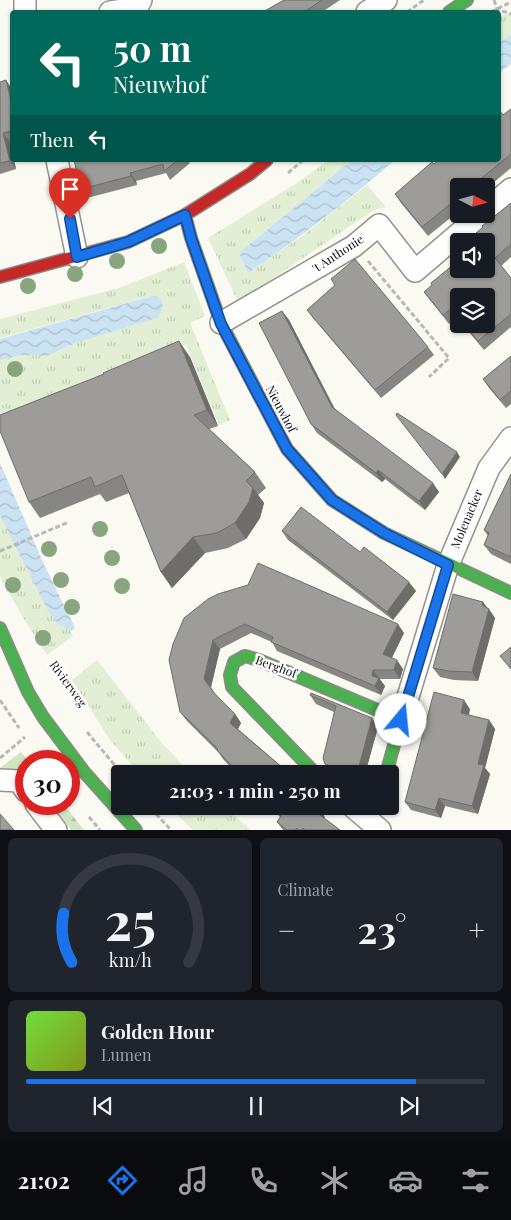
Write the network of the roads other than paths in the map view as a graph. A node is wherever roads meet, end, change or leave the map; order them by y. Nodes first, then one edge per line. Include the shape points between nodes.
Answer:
1 (141, 0) edge
2 (386, 0) edge
3 (467, 0) edge
4 (124, 10) edge
5 (370, 10) edge
6 (452, 10) edge
7 (57, 162) edge
8 (265, 162) edge
9 (511, 189) edge
10 (495, 202) edge
11 (185, 215) junction
12 (471, 223) edge
13 (77, 257) junction
14 (0, 277) edge
15 (221, 324) junction
16 (511, 438) edge
17 (448, 565) junction
18 (511, 593) edge
19 (0, 628) edge
20 (7, 674) dead end
21 (28, 692) junction
22 (401, 720) junction
23 (307, 765) edge
24 (388, 765) edge
25 (0, 780) edge
26 (15, 781) edge
27 (44, 815) edge
28 (56, 830) edge
29 (136, 830) edge

1 - 4 street via 137,8
2 - 5 street
3 - 6 street
7 - 13 street
8 - 11 street
9 - 10 street
11 - 13 street via 128,242
11 - 15 street, Nieuwhof
12 - 15 street, 't Anthonie via 415,271 379,225 354,246
13 - 14 street
15 - 17 street, Nieuwhof via 287,449 332,500 384,533
16 - 17 street, Molenacker via 489,468
17 - 18 street, Nieuwhof
17 - 22 street, Molenacker
19 - 21 street
20 - 21 street
21 - 29 street via 85,773
22 - 23 street, Berghof via 259,660 245,656 234,662 230,675 232,687
22 - 24 street
25 - 26 street
27 - 28 street

